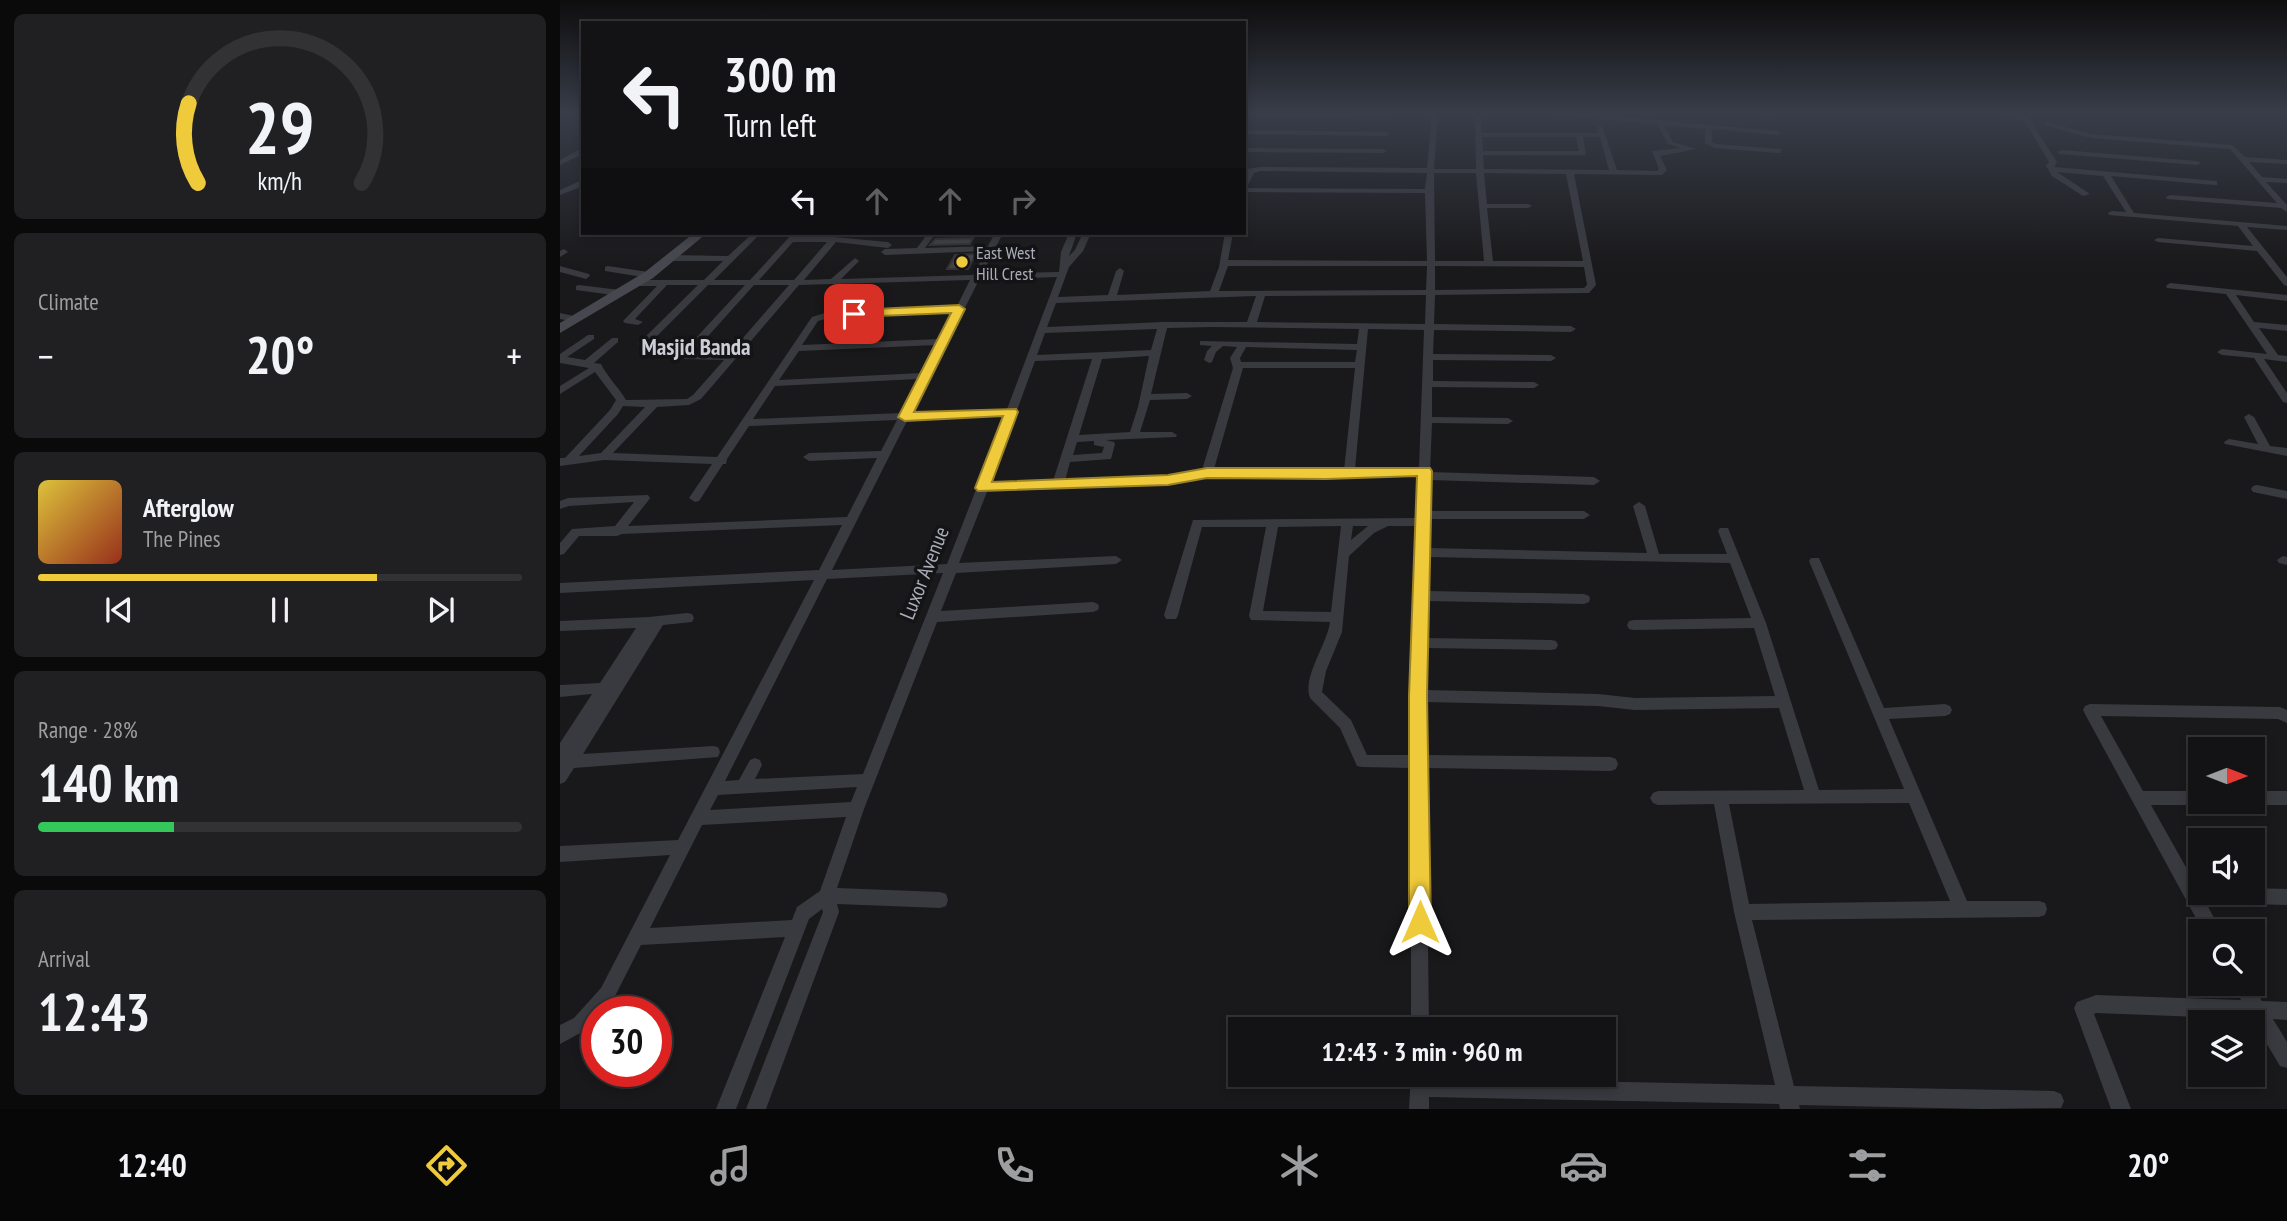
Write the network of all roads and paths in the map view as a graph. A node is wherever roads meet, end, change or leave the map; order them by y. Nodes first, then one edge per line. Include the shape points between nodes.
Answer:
1 (1250, 165) edge
2 (1382, 165) edge
3 (1431, 165) edge
4 (1480, 165) edge
5 (1611, 165) edge
6 (1661, 165) edge
7 (2051, 165) edge
8 (2198, 165) edge
9 (2247, 165) edge
10 (2053, 169) junction
11 (1251, 171) junction
12 (1381, 172) junction
13 (1431, 172) junction
14 (1480, 173) junction
15 (1614, 173) junction
16 (1570, 174) junction
17 (2106, 174) junction
18 (2157, 178) junction
19 (2259, 179) junction
20 (2287, 181) edge
21 (560, 182) edge
22 (1246, 183) edge
23 (2214, 183) junction
24 (581, 185) edge
25 (1246, 188) edge
26 (1429, 191) junction
27 (560, 194) edge
28 (2086, 194) dead end
29 (2170, 197) junction
30 (2229, 201) junction
31 (1483, 206) junction
32 (1528, 206) dead end
33 (2285, 208) edge
34 (2112, 213) dead end
35 (2132, 215) junction
36 (2185, 219) junction
37 (2240, 224) junction
38 (2287, 228) edge
39 (699, 235) edge
40 (755, 235) edge
41 (871, 235) edge
42 (931, 235) edge
43 (998, 235) edge
44 (1072, 235) edge
45 (1086, 235) edge
46 (1229, 235) edge
47 (794, 236) edge
48 (834, 239) junction
49 (2158, 240) dead end
50 (862, 241) junction
51 (990, 248) junction
52 (886, 249) joint
53 (2260, 249) junction
54 (919, 251) junction
55 (671, 258) junction
56 (729, 259) junction
57 (855, 261) dead end
58 (1223, 263) junction
59 (1431, 264) junction
60 (1489, 264) junction
61 (1588, 264) junction
62 (560, 269) edge
63 (608, 269) dead end
64 (1064, 270) junction
65 (1120, 271) dead end
66 (649, 275) junction
67 (586, 276) dead end
68 (976, 278) junction
69 (705, 282) junction
70 (752, 282) junction
71 (795, 282) junction
72 (832, 282) junction
73 (636, 283) junction
74 (664, 283) junction
75 (2287, 283) edge
76 (2170, 286) dead end
77 (579, 288) dead end
78 (2229, 292) junction
79 (620, 293) junction
80 (1430, 293) junction
81 (1214, 294) junction
82 (1261, 294) junction
83 (1112, 298) junction
84 (2287, 298) edge
85 (1052, 300) junction
86 (959, 309) junction
87 (560, 316) edge
88 (576, 319) junction
89 (638, 322) dead end
90 (2252, 324) junction
91 (1163, 325) junction
92 (1237, 325) junction
93 (1251, 325) junction
94 (1364, 327) junction
95 (1428, 327) junction
96 (2287, 328) edge
97 (560, 329) edge
98 (1571, 329) dead end
99 (1041, 330) junction
100 (591, 337) dead end
101 (615, 340) dead end
102 (942, 342) junction
103 (696, 343) junction
104 (1203, 343) dead end
105 (1231, 344) junction
106 (1362, 347) junction
107 (797, 348) junction
108 (2222, 352) dead end
109 (1155, 353) junction
110 (1098, 356) junction
111 (2257, 356) junction
112 (733, 357) junction
113 (1428, 357) junction
114 (1031, 358) junction
115 (1551, 358) dead end
116 (2275, 358) junction
117 (560, 359) edge
118 (2287, 359) edge
119 (1209, 360) dead end
120 (594, 364) junction
121 (1238, 365) junction
122 (1360, 365) junction
123 (925, 376) junction
124 (774, 383) junction
125 (1428, 384) junction
126 (1534, 385) dead end
127 (560, 391) edge
128 (1188, 396) dead end
129 (1145, 397) junction
130 (2287, 400) edge
131 (619, 403) junction
132 (654, 404) junction
133 (1011, 412) junction
134 (905, 417) junction
135 (2249, 417) dead end
136 (1426, 420) junction
137 (1508, 421) dead end
138 (746, 423) junction
139 (1134, 435) junction
140 (1172, 435) dead end
141 (2230, 442) dead end
142 (1073, 443) junction
143 (2266, 448) junction
144 (2287, 452) edge
145 (886, 454) junction
146 (604, 456) junction
147 (809, 457) dead end
148 (1069, 459) junction
149 (565, 461) edge
150 (722, 461) junction
151 (1207, 473) junction
152 (1349, 473) junction
153 (1424, 474) junction
154 (1594, 481) dead end
155 (1058, 484) junction
156 (983, 488) junction
157 (2257, 489) dead end
158 (2287, 495) edge
159 (695, 498) dead end
160 (560, 505) edge
161 (1639, 506) dead end
162 (1584, 515) dead end
163 (1424, 518) junction
164 (851, 521) junction
165 (1390, 522) junction
166 (1273, 523) junction
167 (1346, 523) junction
168 (617, 531) junction
169 (1724, 531) dead end
170 (560, 532) edge
171 (576, 532) junction
172 (560, 551) edge
173 (1422, 552) junction
174 (1343, 555) junction
175 (1654, 558) junction
176 (1734, 559) junction
177 (1116, 560) dead end
178 (1815, 561) dead end
179 (949, 569) junction
180 (821, 573) junction
181 (560, 588) edge
182 (1420, 596) junction
183 (1584, 598) dead end
184 (1093, 607) dead end
185 (1171, 615) dead end
186 (931, 617) junction
187 (1336, 617) junction
188 (687, 618) dead end
189 (653, 621) junction
190 (1759, 623) junction
191 (1634, 625) dead end
192 (560, 626) edge
193 (1420, 643) junction
194 (1550, 645) dead end
195 (603, 688) junction
196 (560, 691) edge
197 (1418, 696) junction
198 (1784, 702) junction
199 (1945, 710) dead end
200 (1880, 714) junction
201 (2287, 717) edge
202 (713, 752) dead end
203 (563, 760) edge
204 (1419, 762) junction
205 (1611, 764) dead end
206 (755, 765) dead end
207 (560, 777) edge
208 (868, 780) junction
209 (744, 786) junction
210 (714, 788) junction
211 (1914, 796) junction
212 (1814, 797) junction
213 (1658, 798) dead end
214 (1720, 798) junction
215 (2139, 798) junction
216 (2188, 798) edge
217 (2265, 798) edge
218 (2287, 798) edge
219 (856, 808) junction
220 (698, 818) junction
221 (683, 847) junction
222 (560, 854) edge
223 (2188, 889) edge
224 (826, 896) junction
225 (2265, 897) edge
226 (2287, 897) edge
227 (940, 900) dead end
228 (1962, 909) junction
229 (2039, 909) dead end
230 (1742, 912) junction
231 (797, 928) junction
232 (636, 937) junction
233 (2232, 1010) edge
234 (2265, 1011) edge
235 (2287, 1011) edge
236 (1420, 1017) edge
237 (2265, 1026) edge
238 (560, 1035) edge
239 (2287, 1059) edge
240 (1420, 1087) edge
241 (1530, 1087) edge
242 (1788, 1101) edge
243 (2054, 1101) dead end
244 (726, 1109) edge
245 (755, 1109) edge
246 (1419, 1109) edge
247 (2121, 1109) edge

1 - 11 street
2 - 12 street
3 - 13 street
4 - 14 street
5 - 15 street
6 - 15 street via 1659,173
7 - 10 street
8 - 23 street
9 - 19 street
10 - 17 street
10 - 28 street
11 - 12 street
11 - 22 street
12 - 13 street
13 - 14 street
13 - 26 street
14 - 16 street
14 - 31 street
15 - 16 street
16 - 61 street
17 - 18 street
17 - 35 street
18 - 23 street
18 - 29 street
19 - 20 street
19 - 33 street
21 - 24 street
23 - 30 street
24 - 27 street
25 - 26 street
26 - 59 street
29 - 30 street
29 - 36 street
30 - 33 street
31 - 32 street
31 - 60 street
34 - 35 street
35 - 36 street
36 - 37 street
37 - 38 street
37 - 53 street
39 - 55 main road
40 - 56 street
41 - 50 street
42 - 54 street
43 - 51 street
44 - 64 street
45 - 64 street
46 - 58 street
47 - 48 street
47 - 70 street
48 - 50 street
48 - 71 street
49 - 53 street
50 - 52 street
51 - 54 street
51 - 68 street
52 - 54 street
53 - 75 street
55 - 56 street
55 - 66 main road
56 - 69 street
57 - 72 street
58 - 59 street
58 - 81 street
59 - 60 street
59 - 80 street
60 - 61 street
61 - 80 street via 1592,285 1586,291
62 - 67 street
63 - 66 street
64 - 68 street
64 - 85 street, Luxor Avenue
65 - 83 street
66 - 73 main road
68 - 72 street
68 - 86 street
69 - 70 street
69 - 74 street
69 - 103 street via 643,344
70 - 71 street
70 - 103 street
71 - 72 street
71 - 112 street
73 - 74 street
73 - 79 main road
74 - 89 street via 628,321
76 - 78 street
77 - 79 street
78 - 84 street
78 - 90 street
79 - 88 main road
80 - 82 street
80 - 95 street
81 - 82 street
81 - 83 street
82 - 93 street
83 - 85 street
85 - 99 street, Luxor Avenue
86 - 102 street
86 - 107 street via 820,316
87 - 88 street
88 - 97 main road
90 - 96 street
90 - 116 street
91 - 92 street
91 - 99 street
91 - 109 street
92 - 93 street
92 - 105 street
93 - 94 street
94 - 95 street
94 - 106 street
95 - 98 street
95 - 113 street
99 - 114 street, Luxor Avenue
100 - 117 street
101 - 120 street
102 - 107 street
102 - 123 street
103 - 112 street via 687,357
104 - 105 street
105 - 106 street
105 - 119 street via 1212,351
105 - 121 street
106 - 122 street
107 - 124 street
108 - 111 street
109 - 110 street
109 - 129 street
110 - 114 street
110 - 142 street
111 - 116 street
111 - 130 street
112 - 132 street via 698,397 689,402
113 - 115 street
113 - 125 street
114 - 133 street, Luxor Avenue
116 - 118 street
117 - 120 street
120 - 127 street
120 - 131 street
121 - 122 street
121 - 151 street
122 - 152 street
123 - 124 street
123 - 134 street
124 - 138 street
125 - 126 street
125 - 136 street
128 - 129 street
129 - 139 street
131 - 132 street
131 - 149 street
132 - 146 street
133 - 134 street
133 - 156 street, Luxor Avenue
134 - 138 street
134 - 145 street
135 - 143 street
136 - 137 street
136 - 153 street
138 - 150 street
139 - 140 street
139 - 142 street
141 - 143 street
142 - 148 street
142 - 148 street via 1110,444 1107,456
143 - 144 street
145 - 147 street
145 - 164 street
146 - 149 street
146 - 150 street
148 - 155 street
150 - 159 street
151 - 152 street
151 - 155 street via 1168,480
152 - 153 street
153 - 154 street
153 - 163 street
155 - 156 street
156 - 179 street, Luxor Avenue
157 - 158 street
160 - 168 street via 644,498
161 - 175 street
162 - 163 street
163 - 165 street
163 - 173 street
164 - 168 street
164 - 180 street
165 - 167 street
165 - 174 street via 1370,530
166 - 167 street
166 - 185 street via 1197,523
166 - 187 street via 1256,616
167 - 174 street
168 - 171 street
169 - 176 street
170 - 171 street
171 - 172 street
173 - 175 street
173 - 182 street
174 - 187 street
175 - 176 street
176 - 190 street
177 - 179 street
178 - 200 street
179 - 180 street
179 - 186 street, Luxor Avenue
180 - 181 street
180 - 210 street
182 - 183 street
182 - 193 street
184 - 186 street
186 - 208 street, Luxor Avenue
187 - 204 street via 1315,694 1346,724 1362,761
188 - 189 street
189 - 192 street
189 - 195 street via 643,627
189 - 203 street via 657,625
190 - 191 street
190 - 198 street
193 - 194 street
193 - 197 street
195 - 196 street
195 - 203 street
197 - 198 street via 1635,704
197 - 204 street
198 - 212 street
199 - 200 street
200 - 211 street
201 - 215 street via 2280,713 2090,710
202 - 203 street
203 - 207 street
204 - 205 street
204 - 236 street
206 - 209 street
208 - 209 street
208 - 219 street, Luxor Avenue
209 - 210 street
210 - 220 street
211 - 212 street
211 - 228 street
212 - 214 street
213 - 214 street
214 - 230 street
215 - 216 street
215 - 223 street
217 - 218 street
219 - 220 street
219 - 224 street, Luxor Avenue
220 - 221 street
221 - 222 street
221 - 232 street
224 - 227 street
224 - 231 street, Luxor Avenue via 803,913
224 - 245 street, Luxor Avenue via 831,912
225 - 226 street
228 - 229 street
228 - 230 street
230 - 242 street
231 - 232 street
231 - 244 street, Luxor Avenue
232 - 238 street via 607,994 580,1024
233 - 247 street via 2096,1004 2083,1008
234 - 235 street
237 - 239 street
240 - 246 street
241 - 242 street
242 - 243 street

